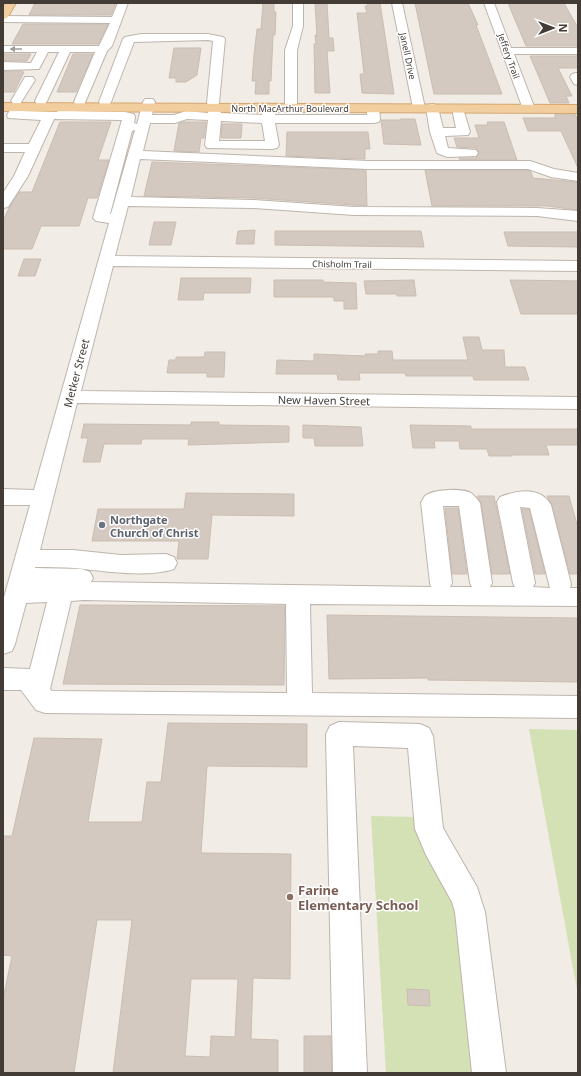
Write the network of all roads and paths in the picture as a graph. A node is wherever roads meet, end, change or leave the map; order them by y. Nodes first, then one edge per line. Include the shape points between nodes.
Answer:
1 (11, 3) edge
2 (123, 3) edge
3 (298, 3) edge
4 (397, 3) edge
5 (489, 3) edge
6 (3, 16) edge
7 (3, 19) edge
8 (116, 20) junction
9 (3, 49) edge
10 (44, 49) junction
11 (66, 49) junction
12 (102, 49) junction
13 (507, 51) junction
14 (578, 51) edge
15 (3, 66) edge
16 (578, 77) edge
17 (29, 80) dead end
18 (578, 81) edge
19 (3, 101) edge
20 (41, 101) junction
21 (80, 102) junction
22 (105, 102) junction
23 (126, 102) junction
24 (578, 103) edge
25 (291, 106) junction
26 (423, 106) junction
27 (527, 106) junction
28 (373, 108) junction
29 (458, 108) junction
30 (11, 109) edge
31 (214, 109) junction
32 (578, 109) edge
33 (59, 113) junction
34 (269, 114) junction
35 (142, 119) junction
36 (437, 132) junction
37 (3, 148) edge
38 (35, 148) junction
39 (503, 152) dead end
40 (135, 155) junction
41 (578, 177) edge
42 (3, 204) edge
43 (120, 210) junction
44 (578, 216) edge
45 (106, 261) junction
46 (578, 266) edge
47 (70, 397) junction
48 (578, 402) edge
49 (3, 497) edge
50 (43, 498) junction
51 (166, 563) dead end
52 (21, 576) junction
53 (441, 583) junction
54 (481, 583) junction
55 (524, 583) junction
56 (569, 584) edge
57 (61, 592) junction
58 (298, 595) junction
59 (578, 597) edge
60 (3, 644) edge
61 (3, 679) edge
62 (37, 692) junction
63 (300, 704) junction
64 (578, 707) edge
65 (350, 1073) edge
66 (489, 1073) edge

1 - 6 main road
2 - 8 street
3 - 25 street via 298,26 292,50
4 - 26 street, Janell Drive
5 - 13 street, Jeffery Trail
7 - 8 street
8 - 12 street via 106,46
10 -> 9 street
10 - 11 street
10 - 15 street via 35,67
11 - 12 street
11 - 20 street
12 - 21 street
13 - 14 street
13 - 27 street, Jeffery Trail
16 - 18 street
17 - 30 street
19 - 30 main road, North MacArthur Boulevard
20 - 21 main road, North MacArthur Boulevard
20 - 30 main road, North MacArthur Boulevard
21 - 22 main road, North MacArthur Boulevard
22 - 23 main road, North MacArthur Boulevard
22 - 31 street via 129,39 201,37 219,39
23 - 33 main road via 70,106
23 - 35 main road, North MacArthur Boulevard
24 - 27 main road, North MacArthur Boulevard
25 - 26 main road, North MacArthur Boulevard
25 - 28 main road, North MacArthur Boulevard
25 - 31 main road, North MacArthur Boulevard
25 - 34 main road, North MacArthur Boulevard
26 - 27 main road, North MacArthur Boulevard
26 - 28 main road, North MacArthur Boulevard
26 - 29 main road, North MacArthur Boulevard
26 - 36 street, Janell Drive
27 - 29 main road, North MacArthur Boulevard
27 - 32 main road, North MacArthur Boulevard
28 - 34 street via 374,119
29 - 36 street via 462,132
30 - 33 street
31 - 34 street
31 - 34 street via 212,145 272,145
31 - 35 main road, North MacArthur Boulevard
31 - 35 street via 175,119 174,130
33 - 35 main road, North MacArthur Boulevard
33 - 35 street
33 - 38 street
35 - 40 street, Metker Street
35 - 43 street via 101,218
36 - 39 street, Janell Drive via 442,150 447,153
37 - 38 street
38 - 42 street
40 - 41 street via 368,165 530,165 551,173
40 - 43 street, Metker Street
43 - 44 street via 253,204 354,211 537,212
43 - 45 street, Metker Street
45 - 46 street, Chisholm Trail
45 - 47 street, Metker Street
47 - 48 street, New Haven Street
47 - 50 street, Metker Street
49 - 50 street
50 - 52 street, Metker Street
51 - 52 street via 121,564 73,559
52 - 53 street
52 - 57 street
52 - 60 street, Metker Street
53 - 54 street
53 - 54 street via 432,502 436,499 463,498 468,503
54 - 55 street
55 - 56 street
55 - 56 street via 508,502 516,499 535,500 540,504
57 - 58 street
57 - 62 street
58 - 59 street
58 - 63 street
61 - 62 street via 28,679
62 - 63 street via 45,702
63 - 64 street
65 - 66 street via 339,734 420,736 429,829 466,898 470,912

